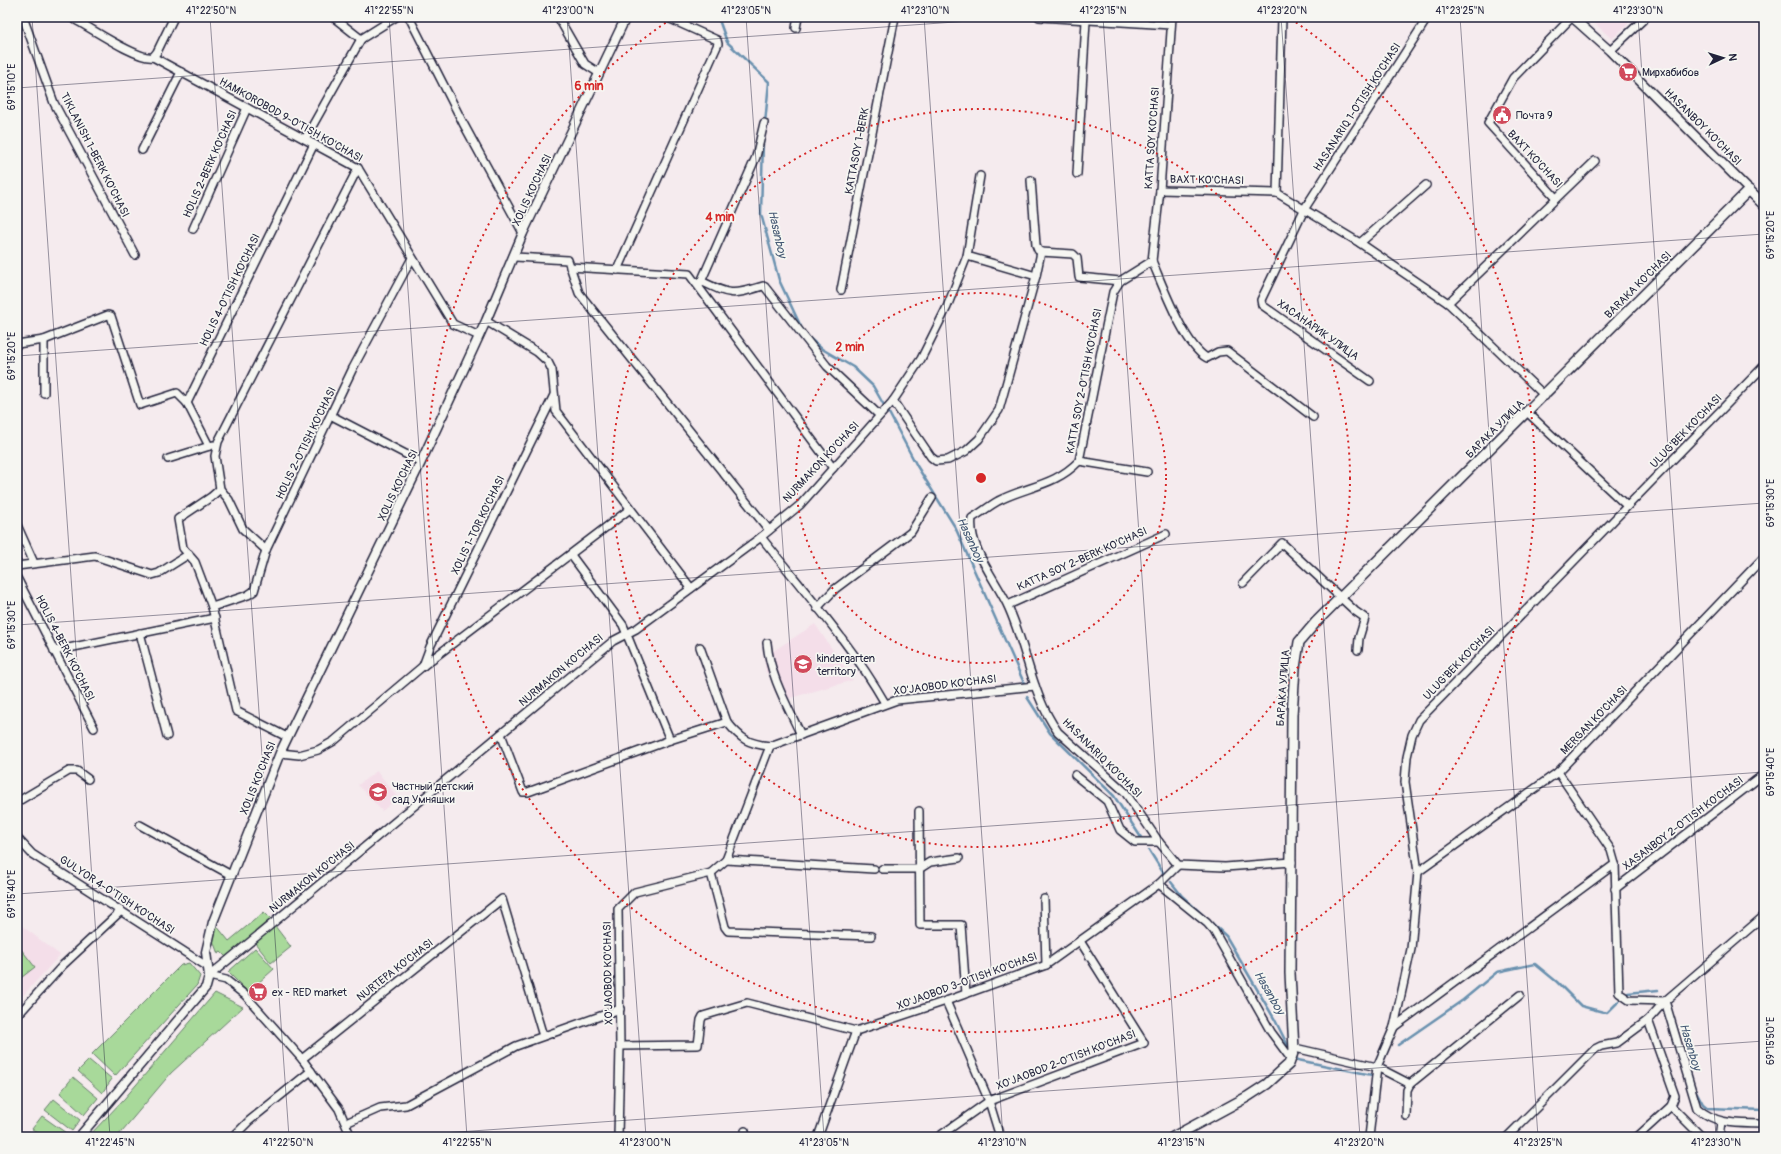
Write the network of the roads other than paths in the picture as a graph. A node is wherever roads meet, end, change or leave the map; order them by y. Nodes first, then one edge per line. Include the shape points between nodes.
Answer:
1 (23, 17) edge
2 (70, 17) edge
3 (174, 17) edge
4 (333, 17) edge
5 (396, 17) edge
6 (409, 17) edge
7 (558, 17) edge
8 (626, 17) edge
9 (666, 17) edge
10 (798, 17) edge
11 (895, 17) edge
12 (1039, 17) edge
13 (1172, 17) edge
14 (1282, 17) edge
15 (1428, 17) edge
16 (1572, 17) edge
17 (1646, 17) edge
18 (1048, 18) edge
19 (1086, 21) junction
20 (1171, 25) junction
21 (796, 28) dead end
22 (361, 39) junction
23 (1610, 51) junction
24 (153, 57) junction
25 (180, 72) junction
26 (599, 73) junction
27 (247, 108) junction
28 (764, 123) dead end
29 (305, 139) junction
30 (314, 144) junction
31 (142, 150) dead end
32 (1595, 161) dead end
33 (358, 168) junction
34 (1078, 174) dead end
35 (980, 176) dead end
36 (1031, 180) dead end
37 (1426, 185) dead end
38 (1160, 190) junction
39 (1749, 190) junction
40 (1277, 193) junction
41 (1556, 198) junction
42 (1764, 205) edge
43 (1305, 208) junction
44 (193, 229) dead end
45 (523, 233) junction
46 (1360, 243) junction
47 (1041, 252) junction
48 (135, 255) dead end
49 (966, 256) junction
50 (515, 257) junction
51 (412, 258) junction
52 (1152, 261) junction
53 (570, 267) junction
54 (617, 270) junction
55 (1036, 276) junction
56 (1120, 281) junction
57 (700, 284) junction
58 (841, 290) dead end
59 (1448, 303) junction
60 (486, 321) junction
61 (480, 336) junction
62 (44, 340) junction
63 (17, 344) edge
64 (1764, 366) edge
65 (1370, 381) dead end
66 (44, 393) dead end
67 (554, 395) junction
68 (1545, 396) junction
69 (893, 401) junction
70 (187, 403) junction
71 (1528, 413) junction
72 (879, 415) junction
73 (332, 416) junction
74 (1313, 417) dead end
75 (218, 442) junction
76 (209, 446) junction
77 (168, 459) dead end
78 (1079, 461) junction
79 (421, 462) junction
80 (833, 468) junction
81 (1147, 472) dead end
82 (220, 489) junction
83 (932, 498) dead end
84 (1627, 506) junction
85 (630, 509) junction
86 (17, 525) edge
87 (769, 530) junction
88 (1166, 534) dead end
89 (761, 538) junction
90 (266, 550) junction
91 (189, 554) junction
92 (571, 554) junction
93 (1764, 557) edge
94 (34, 563) junction
95 (17, 566) edge
96 (17, 578) edge
97 (1243, 583) dead end
98 (692, 588) junction
99 (1341, 598) junction
100 (1008, 605) junction
101 (212, 607) junction
102 (817, 608) junction
103 (215, 618) junction
104 (140, 633) junction
105 (627, 633) junction
106 (767, 643) dead end
107 (700, 647) dead end
108 (54, 650) junction
109 (1358, 650) dead end
110 (423, 666) junction
111 (1035, 686) junction
112 (885, 703) junction
113 (727, 722) junction
114 (94, 728) dead end
115 (501, 734) junction
116 (801, 735) junction
117 (168, 736) dead end
118 (287, 737) junction
119 (670, 740) junction
120 (770, 746) junction
121 (280, 753) junction
122 (1558, 772) junction
123 (1764, 774) edge
124 (1075, 775) dead end
125 (88, 780) dead end
126 (17, 802) edge
127 (919, 811) dead end
128 (140, 825) dead end
129 (17, 838) edge
130 (1159, 842) junction
131 (959, 858) dead end
132 (726, 860) junction
133 (1292, 862) junction
134 (1615, 864) junction
135 (1178, 865) junction
136 (874, 868) dead end
137 (882, 869) dead end
138 (919, 869) junction
139 (1418, 872) junction
140 (711, 873) junction
141 (231, 874) junction
142 (1159, 884) junction
143 (1615, 889) junction
144 (1044, 899) dead end
145 (121, 911) junction
146 (1764, 916) edge
147 (871, 936) dead end
148 (1080, 941) junction
149 (1046, 965) junction
150 (208, 967) junction
151 (209, 976) junction
152 (966, 994) junction
153 (1520, 995) dead end
154 (946, 1001) junction
155 (1665, 1001) junction
156 (620, 1009) junction
157 (17, 1016) edge
158 (1648, 1020) junction
159 (1394, 1027) junction
160 (856, 1031) junction
161 (543, 1036) junction
162 (620, 1046) junction
163 (1293, 1052) junction
164 (302, 1059) junction
165 (1377, 1067) junction
166 (311, 1071) junction
167 (1410, 1084) junction
168 (989, 1101) junction
169 (1671, 1106) junction
170 (1406, 1116) dead end
171 (1722, 1122) junction
172 (346, 1123) junction
173 (1764, 1124) edge
174 (79, 1137) edge
175 (233, 1137) edge
176 (351, 1137) edge
177 (618, 1137) edge
178 (818, 1137) edge
179 (938, 1137) edge
180 (1000, 1137) edge
181 (1173, 1137) edge
182 (1369, 1137) edge
183 (1507, 1137) edge
184 (1637, 1137) edge
185 (1702, 1137) edge
186 (1719, 1137) edge

1 - 48 street, TIKLANISH 1-BERK KO'CHASI via 54,103
2 - 24 street, HAMKOROBOD 9-O'TISH KO'CHASI via 136,55
3 - 24 street
4 - 22 street
5 - 22 street
6 - 45 street
7 - 26 street via 585,64
8 - 26 street, XOLIS KO'CHASI
9 - 54 street via 717,40 718,44
10 - 21 street
11 - 58 street, KATTASOY 1-BERK
12 - 18 street
13 - 20 street, KATTA SOY KO'CHASI
14 - 40 street
15 - 43 street, HASANARIQ 1-O'TISH KO'CHASI
16 - 23 street, HASANBOY KO'CHASI
16 - 41 street, BAXT KO'CHASI via 1513,78 1488,124
17 - 23 street
18 - 19 street
19 - 20 street
19 - 34 street
20 - 38 street, KATTA SOY KO'CHASI
22 - 29 street
23 - 39 street, HASANBOY KO'CHASI
24 - 25 street, HAMKOROBOD 9-O'TISH KO'CHASI
25 - 27 street, HAMKOROBOD 9-O'TISH KO'CHASI
25 - 31 street
26 - 45 street, XOLIS KO'CHASI
27 - 29 street, HAMKOROBOD 9-O'TISH KO'CHASI
27 - 44 street, HOLIS 2-BERK KO'CHASI
28 - 57 street via 756,157
29 - 30 street, HAMKOROBOD 9-O'TISH KO'CHASI
30 - 33 street, HAMKOROBOD 9-O'TISH KO'CHASI
30 - 70 street, HOLIS 4-O'TISH KO'CHASI
32 - 41 street
33 - 51 street, HAMKOROBOD 9-O'TISH KO'CHASI
33 - 75 street
35 - 49 street, NURMAKON KO'CHASI
36 - 47 street via 1036,245
37 - 46 street
38 - 40 street, BAXT KO'CHASI
38 - 52 street, KATTA SOY KO'CHASI
39 - 42 main road, HASANBOY KO'CHASI
39 - 68 main road, BARAKA KO'CHASI
40 - 43 street, BAXT KO'CHASI
41 - 59 street, BAXT KO'CHASI
43 - 46 street, BAXT KO'CHASI
43 - 65 street, ХАСАНАРИК УЛИЦА via 1261,302
45 - 50 street, XOLIS KO'CHASI
46 - 59 street, BAXT KO'CHASI
47 - 55 street
47 - 56 street via 1073,254 1078,264 1078,274 1083,279
49 - 55 street
49 - 69 street, NURMAKON KO'CHASI via 947,307 924,352
50 - 53 street via 568,259
50 - 60 street, XOLIS KO'CHASI
51 - 61 street, HAMKOROBOD 9-O'TISH KO'CHASI via 453,324
51 - 73 street, HOLIS 2-O'TISH KO'CHASI via 354,368
52 - 56 street
52 - 74 street via 1188,338 1201,355 1207,358 1218,352 1227,351
53 - 54 street
53 - 87 street via 578,293
54 - 57 street via 689,274
55 - 69 street via 999,410 979,439 966,451 948,460 936,461
56 - 78 street, KATTA SOY 2-O'TISH KO'CHASI via 1113,292
57 - 72 street via 728,294 765,287 827,366
57 - 80 street
59 - 68 street, BAXT KO'CHASI
60 - 61 street, XOLIS KO'CHASI
60 - 67 street via 537,352 548,362 552,370
61 - 79 street, XOLIS KO'CHASI
62 - 63 street
62 - 66 street
62 - 70 street via 111,316 140,405 177,393
64 - 84 street, ULUG'BEK KO'CHASI
67 - 85 street via 556,411
67 - 110 street, XOLIS 1-TOR KO'CHASI
68 - 71 main road, БАРАКА УЛИЦА
69 - 72 street, NURMAKON KO'CHASI
70 - 76 street
71 - 84 street
71 - 99 main road, БАРАКА УЛИЦА
72 - 80 street, NURMAKON KO'CHASI
73 - 79 street
73 - 90 street, HOLIS 2-O'TISH KO'CHASI
75 - 76 street
75 - 82 street via 215,456
76 - 77 street
78 - 81 street
78 - 100 street, KATTA SOY 2-O'TISH KO'CHASI via 1068,472 1050,482 999,501 972,518 970,528 974,543
79 - 118 street, XOLIS KO'CHASI
80 - 87 street, NURMAKON KO'CHASI via 800,504
82 - 90 street via 229,500 243,529
82 - 91 street via 211,498 178,519 183,548
83 - 102 street via 911,532 835,589
84 - 139 street, ULUG'BEK KO'CHASI via 1419,720 1412,735 1407,757 1405,782
85 - 92 street, XOLIS 1-TOR KO'CHASI
85 - 98 street
86 - 94 street
87 - 89 street, NURMAKON KO'CHASI
88 - 100 street, KATTA SOY 2-BERK KO'CHASI
89 - 98 street, NURMAKON KO'CHASI
89 - 102 street
90 - 101 street, HOLIS 2-O'TISH KO'CHASI via 254,591
91 - 94 street via 152,575 95,556
91 - 101 street via 195,562
92 - 105 street
92 - 110 street, XOLIS 1-TOR KO'CHASI
93 - 122 street, MERGAN KO'CHASI
94 - 95 street
96 - 108 street, HOLIS 4-BERK KO'CHASI
97 - 99 street via 1282,543
98 - 105 street, NURMAKON KO'CHASI via 636,630
99 - 109 street via 1365,618
99 - 133 main road, БАРАКА УЛИЦА via 1307,632 1300,642 1296,655 1292,715
100 - 111 street, KATTA SOY 2-O'TISH KO'CHASI
101 - 103 street
102 - 112 street via 875,685
103 - 104 street
103 - 118 street via 236,711
104 - 108 street
104 - 117 street
105 - 115 street, NURMAKON KO'CHASI
105 - 119 street
106 - 116 street via 768,660
107 - 113 street
108 - 114 street, HOLIS 4-BERK KO'CHASI
110 - 121 street, XOLIS 1-TOR KO'CHASI via 351,728 318,750 299,754
111 - 112 street, XO'JAOBOD KO'CHASI
111 - 130 street, HASANARIQ KO'CHASI via 1058,732 1125,792
112 - 116 street, XO'JAOBOD KO'CHASI
113 - 119 street
113 - 120 street, XO'JAOBOD KO'CHASI via 744,740
115 - 119 street via 523,792
115 - 151 street, NURMAKON KO'CHASI
116 - 120 street, XO'JAOBOD KO'CHASI
118 - 121 street, XOLIS KO'CHASI
120 - 132 street, XO'JAOBOD KO'CHASI
121 - 141 street, XOLIS KO'CHASI
122 - 134 street via 1611,850
122 - 139 street, MERGAN KO'CHASI
123 - 143 street, XASANBOY 2-O'TISH KO'CHASI
124 - 130 street via 1107,801 1120,830 1135,842
125 - 126 street via 77,771 69,772
127 - 138 street
128 - 141 street
129 - 145 street, GULYOR 4-O'TISH KO'CHASI via 32,854
130 - 135 street, HASANARIQ KO'CHASI
131 - 138 street via 930,862
132 - 136 street
132 - 140 street, XO'JAOBOD KO'CHASI
133 - 135 street via 1225,866
133 - 163 main road, БАРАКА УЛИЦА via 1290,973
134 - 143 street
134 - 159 street
135 - 142 street
137 - 138 street
138 - 152 street via 920,925 961,925
139 - 159 street, ULUG'BEK KO'CHASI via 1411,949
140 - 147 street via 728,931
140 - 156 street, XO'JAOBOD KO'CHASI via 635,892 618,909
141 - 150 street, XOLIS KO'CHASI via 208,939
142 - 148 street
142 - 163 street via 1214,931 1271,1032
143 - 155 street via 1619,993 1629,1000
144 - 149 street
145 - 150 street, GULYOR 4-O'TISH KO'CHASI
145 - 157 street via 63,966
146 - 155 street
148 - 149 street, XO'JAOBOD 3-O'TISH KO'CHASI
148 - 168 street, XO'JAOBOD 2-O'TISH KO'CHASI via 1144,1043
149 - 152 street, XO'JAOBOD 3-O'TISH KO'CHASI
150 - 151 street, XOLIS KO'CHASI
151 - 164 street via 226,980 245,995
151 - 174 street, NURMAKON KO'CHASI via 204,990
152 - 154 street, XO'JAOBOD 3-O'TISH KO'CHASI
153 - 167 street
154 - 160 street, XO'JAOBOD 3-O'TISH KO'CHASI
154 - 168 street
155 - 158 street
155 - 171 street via 1697,1108 1707,1116
156 - 161 street
156 - 162 street, XO'JAOBOD KO'CHASI
158 - 169 street via 1675,1096
158 - 183 street via 1617,1043 1596,1049
159 - 165 street, ULUG'BEK KO'CHASI
160 - 162 street via 747,1003 703,1016 700,1020 698,1045
160 - 178 street
161 - 164 street, NURTEPA KO'CHASI via 502,899
161 - 172 street via 516,1046 406,1105 380,1108
162 - 177 street, XO'JAOBOD KO'CHASI
163 - 165 street
163 - 181 main road via 1282,1071 1258,1089
164 - 166 street
165 - 167 street
165 - 182 street, ULUG'BEK KO'CHASI
166 - 172 street via 331,1096
166 - 175 street via 249,1120
167 - 170 street via 1407,1090
168 - 179 street, XO'JAOBOD 2-O'TISH KO'CHASI
168 - 180 street
169 - 184 street
169 - 185 street
171 - 173 street
171 - 186 street
172 - 176 street

